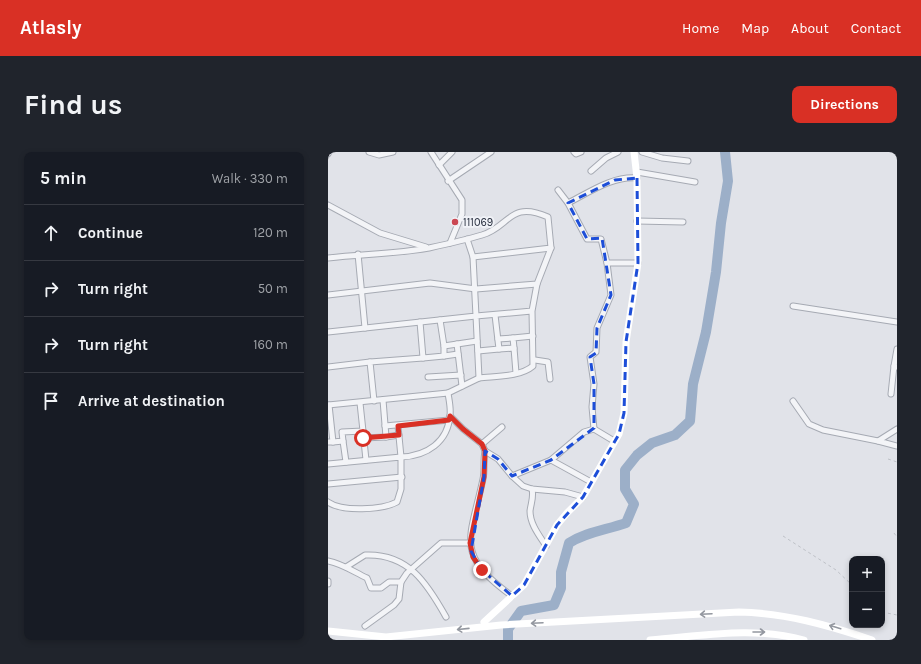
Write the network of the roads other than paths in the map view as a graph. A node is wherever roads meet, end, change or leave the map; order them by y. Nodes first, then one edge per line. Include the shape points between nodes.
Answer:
1 (369, 152) edge
2 (393, 152) edge
3 (431, 152) edge
4 (452, 152) edge
5 (491, 152) edge
6 (574, 152) edge
7 (580, 152) edge
8 (618, 152) edge
9 (634, 152) edge
10 (642, 152) edge
11 (688, 161) dead end
12 (438, 165) junction
13 (591, 171) dead end
14 (637, 175) junction
15 (448, 181) junction
16 (695, 182) dead end
17 (558, 190) dead end
18 (568, 203) junction
19 (328, 205) edge
20 (637, 221) junction
21 (683, 222) dead end
22 (468, 239) junction
23 (450, 243) junction
24 (428, 248) junction
25 (551, 248) junction
26 (358, 254) junction
27 (473, 257) junction
28 (328, 258) edge
29 (608, 263) junction
30 (638, 263) junction
31 (537, 284) junction
32 (476, 289) junction
33 (362, 291) junction
34 (328, 295) edge
35 (792, 306) dead end
36 (532, 311) junction
37 (495, 315) junction
38 (476, 316) junction
39 (440, 320) junction
40 (420, 322) junction
41 (897, 322) edge
42 (366, 328) junction
43 (328, 332) edge
44 (533, 336) junction
45 (513, 338) junction
46 (498, 339) junction
47 (477, 341) junction
48 (457, 344) junction
49 (444, 346) junction
50 (514, 348) junction
51 (499, 349) junction
52 (897, 349) edge
53 (478, 351) junction
54 (458, 354) junction
55 (444, 356) junction
56 (423, 358) junction
57 (535, 360) junction
58 (370, 362) junction
59 (328, 367) edge
60 (896, 367) edge
61 (516, 373) junction
62 (461, 375) junction
63 (428, 377) dead end
64 (479, 378) junction
65 (550, 380) dead end
66 (462, 386) junction
67 (448, 393) junction
68 (891, 394) dead end
69 (383, 400) junction
70 (374, 401) junction
71 (793, 401) dead end
72 (360, 403) junction
73 (328, 405) edge
74 (450, 418) junction
75 (385, 426) junction
76 (398, 426) junction
77 (502, 427) dead end
78 (594, 429) junction
79 (897, 429) edge
80 (362, 431) junction
81 (342, 432) junction
82 (332, 433) junction
83 (399, 435) junction
84 (386, 437) junction
85 (363, 438) junction
86 (343, 441) junction
87 (614, 441) junction
88 (878, 441) junction
89 (330, 442) edge
90 (482, 444) junction
91 (897, 446) edge
92 (485, 451) junction
93 (401, 457) junction
94 (366, 460) junction
95 (552, 460) junction
96 (346, 462) junction
97 (328, 464) edge
98 (512, 476) junction
99 (402, 477) junction
100 (591, 482) junction
101 (328, 484) edge
102 (532, 489) junction
103 (583, 497) junction
104 (328, 502) edge
105 (470, 543) junction
106 (546, 546) junction
107 (328, 561) edge
108 (346, 568) junction
109 (412, 568) junction
110 (401, 582) junction
111 (512, 596) junction
112 (446, 617) dead end
113 (484, 622) dead end
114 (365, 626) dead end
115 (328, 631) edge
116 (650, 640) edge
117 (804, 640) edge
118 (872, 640) edge

1 - 2 street via 379,155
3 - 12 street
4 - 12 street
5 - 15 street
6 - 7 street
8 - 13 street
9 - 14 main road
10 - 11 street via 662,158
12 - 15 street
14 - 16 street
14 - 18 street via 599,186
14 - 20 main road
15 - 23 street via 458,192 462,207 462,214
17 - 18 street
18 - 29 street via 587,238 602,240
19 - 24 street via 380,233
20 - 21 street
20 - 30 main road
22 - 23 street
22 - 25 street via 489,232 515,213 531,212 548,217
22 - 27 street
23 - 24 street
24 - 26 street
25 - 27 street
25 - 31 street
26 - 28 street
26 - 33 street
27 - 32 street
29 - 30 street
29 - 78 street via 611,295 597,328 596,352 590,357 594,384
30 - 87 main road via 626,342 624,413
31 - 32 street
31 - 36 street
32 - 33 street via 430,284
32 - 38 street
33 - 34 street
33 - 42 street
35 - 41 street
36 - 37 street
36 - 44 street
37 - 38 street
37 - 46 street
38 - 39 street
38 - 47 street
39 - 40 street
39 - 49 street
40 - 42 street
40 - 56 street
42 - 43 street
44 - 45 street
44 - 57 street
45 - 46 street
45 - 50 street
46 - 51 street
47 - 48 street
47 - 53 street
48 - 49 street
48 - 54 street
49 - 55 street
50 - 51 street
50 - 61 street
51 - 53 street
52 - 60 street
53 - 64 street
54 - 55 street
54 - 62 street
55 - 56 street
56 - 58 street
57 - 61 street via 529,370
57 - 65 street via 548,362
58 - 59 street
58 - 70 street
60 - 68 street
61 - 64 street
62 - 63 street
62 - 66 street
64 - 66 street
66 - 67 street
67 - 69 street
67 - 74 street
69 - 70 street
69 - 75 street
70 - 72 street
71 - 88 street via 809,424 823,430
72 - 73 street
72 - 80 street
73 - 82 street
74 - 76 street
74 - 90 street
74 - 93 street via 442,441 436,446 413,457
75 - 76 street
75 - 84 street
76 - 83 street
77 - 90 street
78 - 87 street
78 - 95 street via 584,432
79 - 88 street
80 - 81 street
80 - 85 street
81 - 82 street
81 - 86 street
82 - 89 street
83 - 84 street
83 - 93 street
84 - 85 street
85 - 94 street
86 - 89 street
86 - 96 street
87 - 100 main road
88 - 91 street
90 - 92 street
92 - 98 street via 498,459
92 - 105 street via 484,477
93 - 94 street
93 - 99 street
94 - 96 street
95 - 98 street
95 - 100 street
96 - 97 street
98 - 102 street via 523,486
99 - 101 street
99 - 104 street via 400,496 397,502 390,506 353,509 338,507
100 - 103 main road
102 - 103 street via 566,492
102 - 106 street via 534,495 530,513 535,530
103 - 106 main road via 567,513
105 - 109 street via 441,543
105 - 111 street via 477,564 495,584
106 - 111 main road via 524,585
107 - 108 street via 339,563
108 - 109 street via 365,555 373,555 394,559
108 - 110 street via 367,578 372,588 381,588 389,582
109 - 110 street
109 - 112 street via 426,583
110 - 114 street via 399,599
111 - 113 main road
118 -> 115 main road via 832,626 764,613 712,613 501,625 386,637
116 -> 117 main road via 766,632

